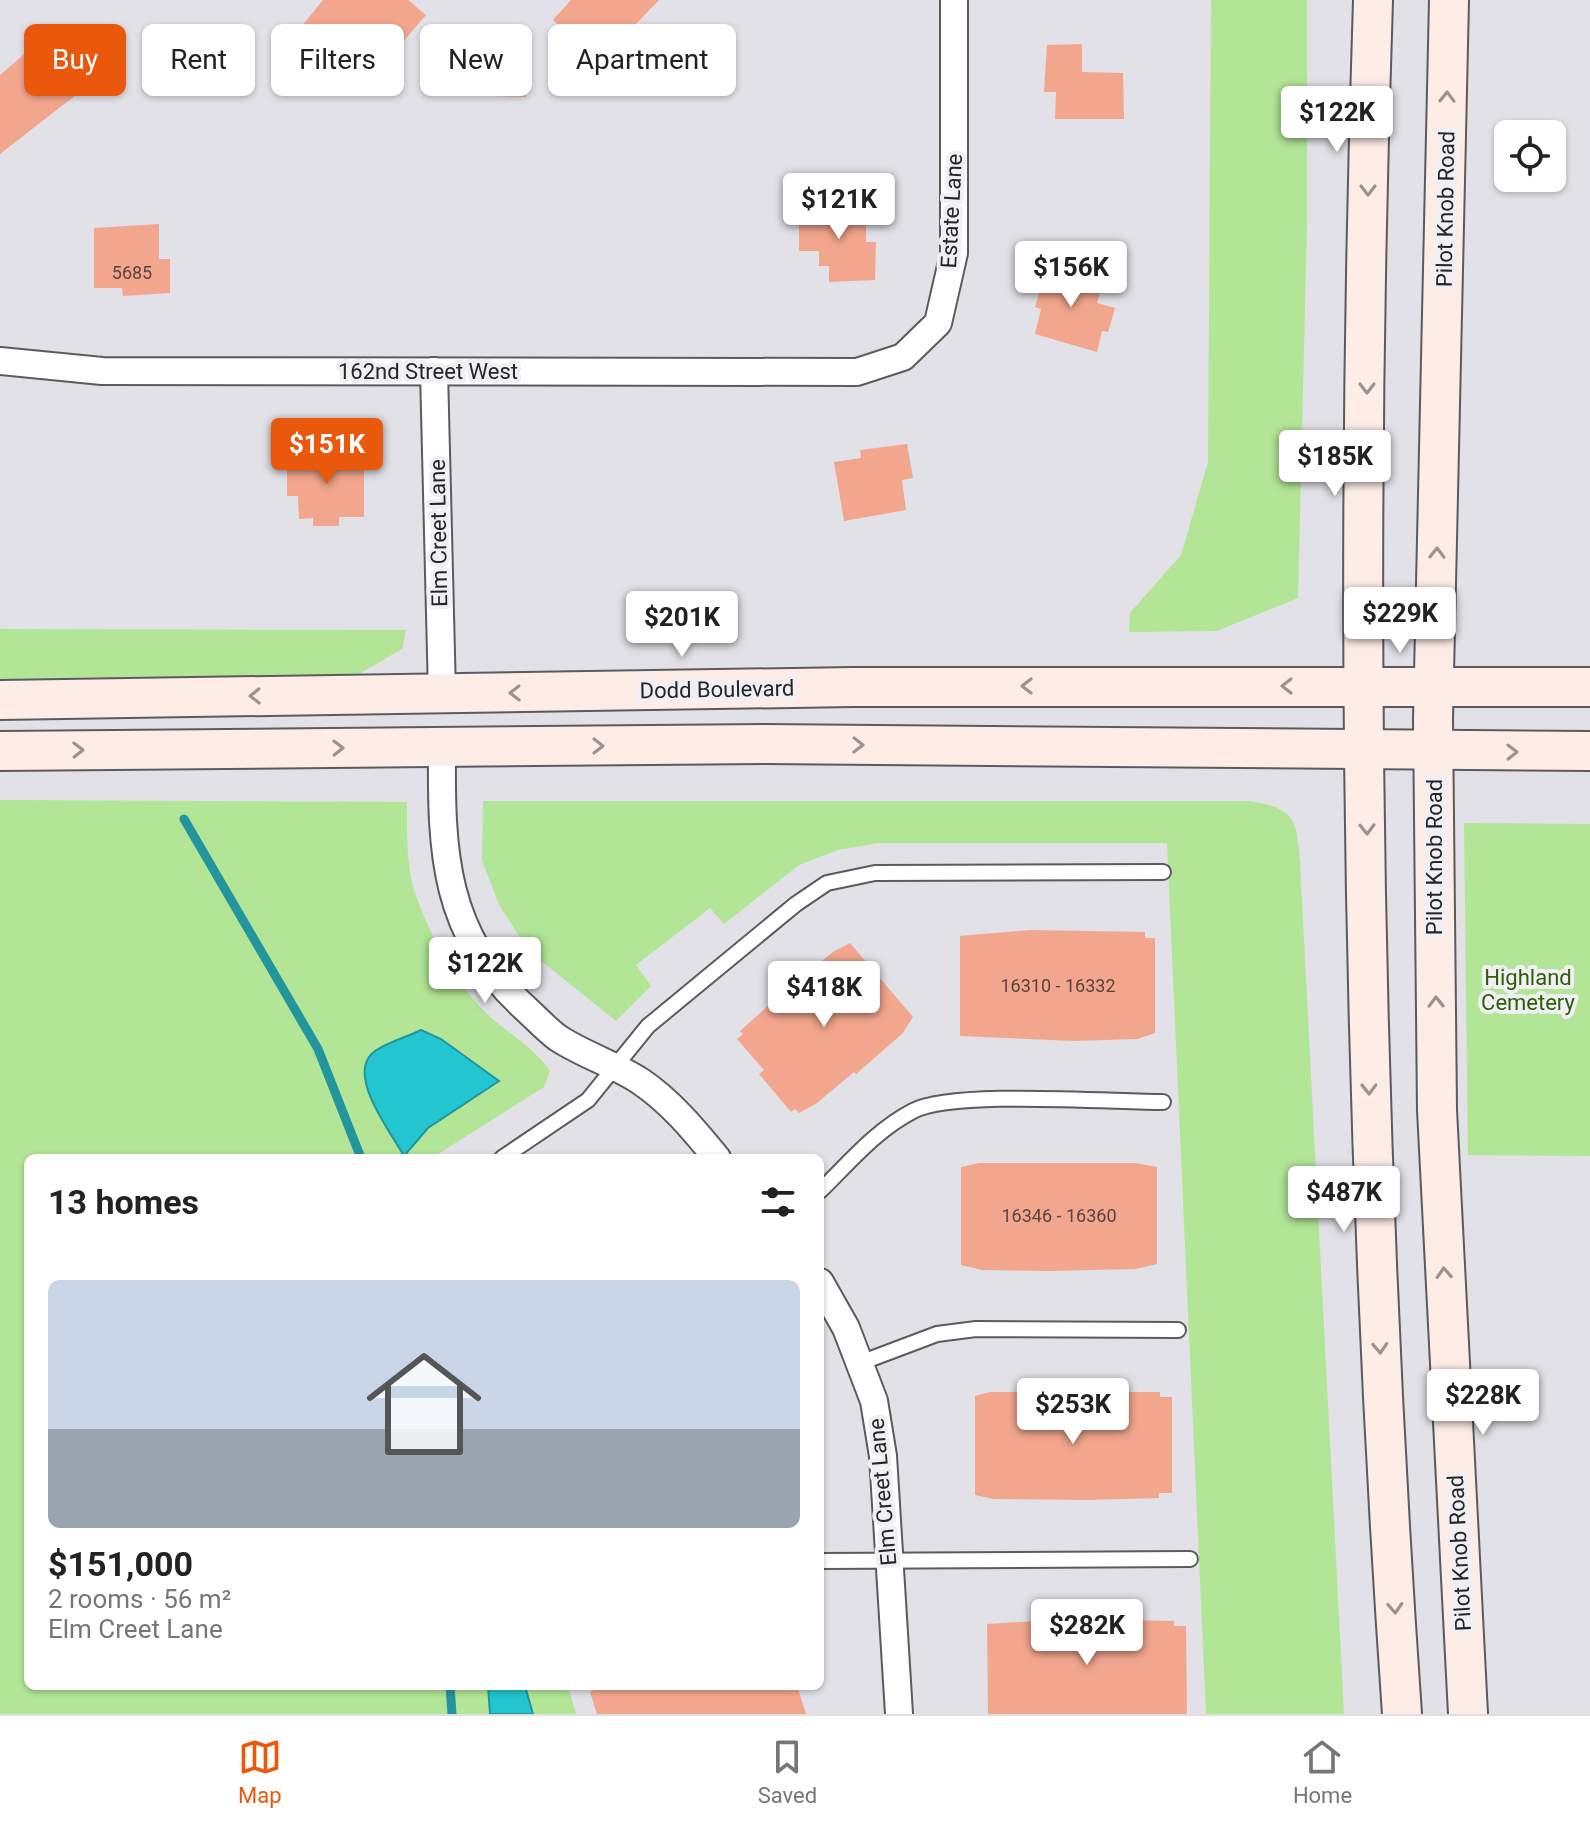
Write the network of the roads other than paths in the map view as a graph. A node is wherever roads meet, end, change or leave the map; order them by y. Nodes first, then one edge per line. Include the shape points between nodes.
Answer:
1 (954, 0) edge
2 (1373, 0) edge
3 (1449, 0) edge
4 (0, 361) edge
5 (434, 371) junction
6 (857, 372) joint
7 (1365, 686) junction
8 (1434, 687) junction
9 (1590, 687) edge
10 (442, 694) junction
11 (0, 700) edge
12 (442, 747) junction
13 (0, 751) edge
14 (1366, 751) junction
15 (1590, 751) edge
16 (1434, 752) junction
17 (1163, 872) dead end
18 (613, 1067) junction
19 (1163, 1102) dead end
20 (508, 1154) edge
21 (714, 1154) edge
22 (824, 1187) edge
23 (824, 1289) edge
24 (1178, 1330) dead end
25 (860, 1363) junction
26 (889, 1559) junction
27 (1190, 1559) dead end
28 (824, 1561) edge
29 (899, 1714) edge
30 (1402, 1714) edge
31 (1468, 1714) edge

1 - 6 street, Estate Lane via 954,253 938,323 903,357
2 -> 7 main road
8 -> 3 main road, Pilot Knob Road
4 - 5 street, 162nd Street West via 102,371
5 - 6 street, 162nd Street West
5 - 10 street, Elm Creet Lane
7 - 8 main road, Dodd Boulevard
7 -> 10 main road, Dodd Boulevard
7 - 14 main road
8 - 9 main road
8 - 16 main road, Pilot Knob Road
10 -> 11 main road, Dodd Boulevard
13 -> 12 main road
12 -> 14 main road via 765,744
12 - 18 street via 447,879 466,935 504,989 558,1038
14 - 16 main road
14 -> 30 main road via 1369,1106
16 -> 15 main road
31 -> 16 main road, Pilot Knob Road via 1437,1110
17 - 18 lane via 875,873 827,883 648,1026
18 - 20 lane via 588,1100
18 - 21 street via 640,1081 685,1119
19 - 22 lane via 957,1101 915,1110 880,1132
23 - 25 street, Elm Creet Lane
24 - 25 lane via 976,1329 937,1334
25 - 26 street, Elm Creet Lane via 874,1401 883,1456
26 - 27 lane
26 - 28 lane
26 - 29 street, Elm Creet Lane

